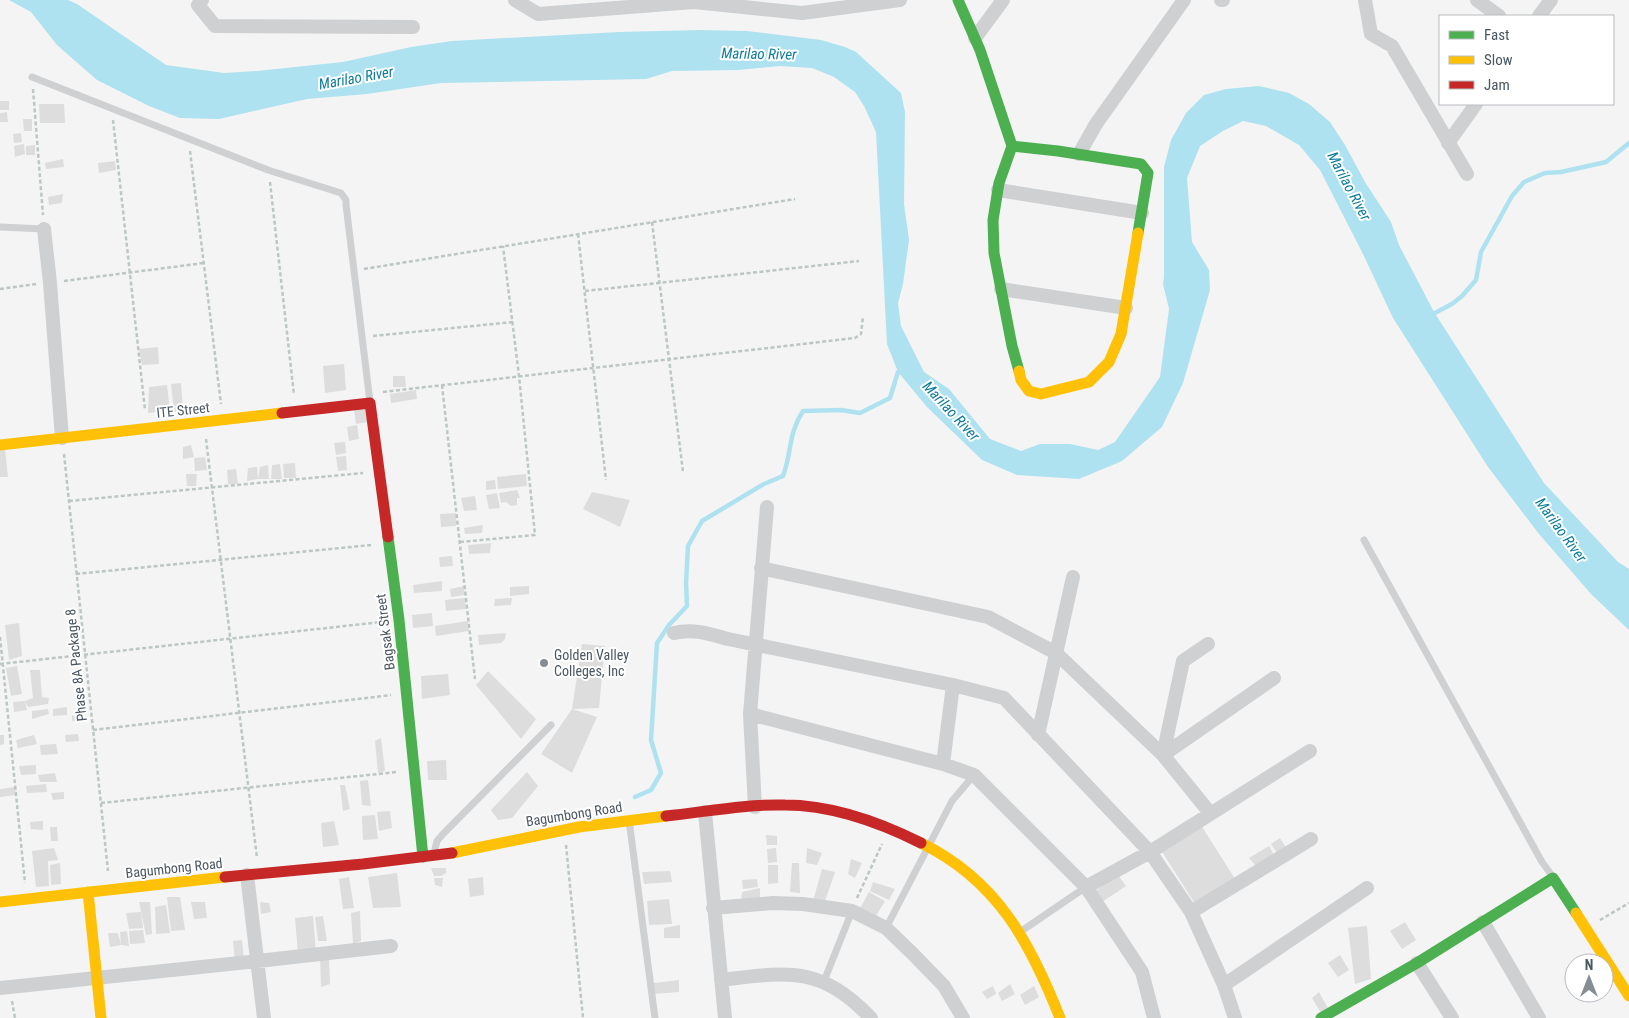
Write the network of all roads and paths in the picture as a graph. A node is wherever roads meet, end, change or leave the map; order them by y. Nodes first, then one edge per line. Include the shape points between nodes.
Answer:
1 (515, 0) edge
2 (811, 0) edge
3 (900, 0) edge
4 (958, 0) edge
5 (1004, 0) edge
6 (1184, 0) edge
7 (1477, 0) edge
8 (1551, 0) edge
9 (198, 2) edge
10 (1367, 2) edge
11 (621, 3) edge
12 (802, 13) junction
13 (1498, 15) edge
14 (1540, 15) edge
15 (412, 27) dead end
16 (975, 38) junction
17 (32, 77) joint
18 (1475, 105) edge
19 (112, 109) junction
20 (189, 137) junction
21 (1448, 143) junction
22 (1012, 146) junction
23 (1079, 154) junction
24 (268, 170) junction
25 (1467, 174) dead end
26 (998, 190) junction
27 (795, 199) dead end
28 (1142, 212) junction
29 (652, 222) junction
30 (0, 227) edge
31 (44, 229) junction
32 (578, 234) junction
33 (503, 246) junction
34 (859, 260) dead end
35 (204, 263) junction
36 (353, 270) junction
37 (129, 273) junction
38 (50, 282) junction
39 (660, 283) junction
40 (0, 289) edge
41 (1001, 289) junction
42 (585, 291) junction
43 (1126, 308) junction
44 (863, 316) dead end
45 (513, 322) junction
46 (361, 337) junction
47 (669, 358) junction
48 (593, 367) junction
49 (519, 376) junction
50 (442, 385) junction
51 (370, 398) junction
52 (296, 412) junction
53 (223, 420) junction
54 (204, 422) junction
55 (147, 429) junction
56 (62, 438) junction
57 (0, 445) edge
58 (380, 472) junction
59 (683, 472) dead end
60 (606, 480) dead end
61 (211, 488) junction
62 (69, 501) junction
63 (766, 507) dead end
64 (1364, 540) dead end
65 (460, 542) junction
66 (389, 543) junction
67 (220, 561) junction
68 (761, 568) junction
69 (76, 574) junction
70 (1073, 577) dead end
71 (399, 620) junction
72 (674, 633) dead end
73 (0, 637) edge
74 (230, 639) junction
75 (755, 643) junction
76 (1208, 644) dead end
77 (1056, 654) junction
78 (85, 655) junction
79 (1, 664) edge
80 (1274, 678) dead end
81 (476, 679) dead end
82 (953, 684) junction
83 (407, 693) junction
84 (239, 713) junction
85 (750, 714) junction
86 (551, 725) dead end
87 (93, 730) junction
88 (1038, 735) junction
89 (1310, 751) dead end
90 (1163, 754) junction
91 (943, 764) junction
92 (414, 771) junction
93 (974, 776) junction
94 (248, 788) junction
95 (101, 803) junction
96 (755, 806) junction
97 (705, 812) junction
98 (1210, 813) junction
99 (629, 820) junction
100 (889, 828) junction
101 (564, 829) junction
102 (1311, 839) dead end
103 (928, 846) junction
104 (1150, 852) junction
105 (428, 856) junction
106 (253, 874) junction
107 (1554, 878) junction
108 (1086, 887) junction
109 (1367, 888) dead end
110 (110, 890) junction
111 (88, 892) junction
112 (27, 899) junction
113 (0, 902) edge
114 (1629, 904) edge
115 (713, 908) junction
116 (852, 911) junction
117 (1191, 912) junction
118 (1483, 922) junction
119 (886, 928) junction
120 (1586, 929) junction
121 (1019, 933) junction
122 (391, 946) dead end
123 (258, 962) junction
124 (1417, 963) junction
125 (96, 978) junction
126 (721, 980) junction
127 (824, 981) junction
128 (1224, 985) junction
129 (0, 988) edge
130 (1629, 996) edge
131 (100, 1018) edge
132 (264, 1018) edge
133 (582, 1018) edge
134 (655, 1018) edge
135 (726, 1018) edge
136 (871, 1018) edge
137 (963, 1018) edge
138 (1060, 1018) edge
139 (1154, 1018) edge
140 (1234, 1018) edge
141 (1321, 1018) edge
142 (1452, 1018) edge
143 (1539, 1018) edge

1 - 11 street via 538,14
2 - 12 street
3 - 12 street
4 - 16 street
5 - 16 street
6 - 23 street via 1096,124
7 - 13 street
8 - 14 street
9 - 15 street via 215,26
10 - 21 street via 1371,34 1392,46
11 - 12 street via 694,2
16 - 22 street
17 - 19 lane
17 - 31 path
18 - 21 street
19 - 20 lane
19 - 37 path
20 - 24 lane
20 - 35 path
21 - 25 street
22 - 23 street
22 - 26 street
23 - 28 street via 1141,164 1148,173
24 - 36 lane via 341,193 346,200
24 - 52 path
26 - 28 street
26 - 41 street via 993,220 994,253
27 - 29 path
28 - 43 street
29 - 32 path
29 - 39 path
30 - 31 lane
31 - 38 street
32 - 33 path
32 - 42 path
33 - 36 path
33 - 45 path
34 - 39 path
35 - 37 path
35 - 53 path
36 - 46 lane
37 - 38 path
37 - 55 path
38 - 40 path
38 - 56 street
39 - 42 path
39 - 47 path
41 - 43 street
41 - 43 street via 1021,380 1029,391 1041,394 1089,382 1109,362 1121,334
42 - 48 path
44 - 47 path via 861,334 855,338
45 - 46 path
45 - 49 path
46 - 51 lane
47 - 48 path
47 - 59 path
48 - 49 path
48 - 60 path
49 - 50 path
49 - 65 path via 535,536
50 - 51 path
50 - 65 path
51 - 52 street, ITE Street
51 - 58 street, Bagsak Street
52 - 53 street, ITE Street
53 - 54 street, ITE Street
54 - 55 street, ITE Street
54 - 61 path
55 - 56 street, ITE Street
56 - 57 street, ITE Street
56 - 62 path, Phase 8A Package 8
58 - 61 path
58 - 66 street, Bagsak Street
61 - 62 path
61 - 67 path
62 - 69 path, Phase 8A Package 8
63 - 68 street
64 - 107 lane via 1542,862
65 - 81 path
66 - 67 path
66 - 71 street, Bagsak Street
67 - 69 path
67 - 74 path
68 - 75 street
68 - 77 street via 988,617
69 - 78 path, Phase 8A Package 8
70 - 77 street
71 - 74 path
71 - 83 street, Bagsak Street
72 - 75 street via 694,631
73 - 79 path
74 - 78 path
74 - 84 path
75 - 82 street
75 - 85 street
76 - 90 street via 1183,661
77 - 88 street
77 - 90 street
78 - 79 path
78 - 87 path, Phase 8A Package 8
79 - 112 path
80 - 90 street
82 - 88 street via 1004,698
82 - 91 street
83 - 84 path
83 - 92 street, Bagsak Street
84 - 87 path
84 - 94 path
85 - 91 street
85 - 96 street
86 - 105 lane via 443,834
87 - 95 path, Phase 8A Package 8
88 - 104 street
89 - 98 street
90 - 98 street
91 - 93 street
92 - 94 path
92 - 105 street, Bagsak Street
93 - 103 lane via 952,801
93 - 108 street
94 - 95 path
94 - 106 path
95 - 110 path, Phase 8A Package 8
96 - 97 street, Bagumbong Road
96 - 100 street, Bagumbong Road via 812,807
97 - 99 street, Bagumbong Road
97 - 115 street
98 - 104 street
99 - 101 street, Bagumbong Road
99 - 134 lane
100 - 103 street, Bagumbong Road
100 - 116 path
101 - 105 street, Bagumbong Road
101 - 133 path
102 - 117 street
103 - 119 lane
103 - 121 street, Bagumbong Road via 951,859 981,883
104 - 108 street
104 - 117 street
105 - 106 street, Bagumbong Road
106 - 110 street, Bagumbong Road
106 - 123 street
107 - 118 street
107 - 120 street
108 - 121 lane
108 - 139 street via 1142,972
109 - 128 street
110 - 111 street, Bagumbong Road
111 - 112 street, Bagumbong Road
111 - 125 street
112 - 113 street, Bagumbong Road
114 - 120 path
115 - 116 street via 773,903
115 - 126 street
116 - 119 street
116 - 127 lane
117 - 128 street
118 - 124 street
118 - 143 street
119 - 137 street via 944,986
120 - 130 street
121 - 138 street, Bagumbong Road via 1044,977
122 - 123 street
123 - 125 street
123 - 132 street
124 - 141 street
124 - 142 street
125 - 129 street
125 - 131 street
126 - 127 street via 775,974 801,975
126 - 135 street
127 - 136 street
128 - 140 street

